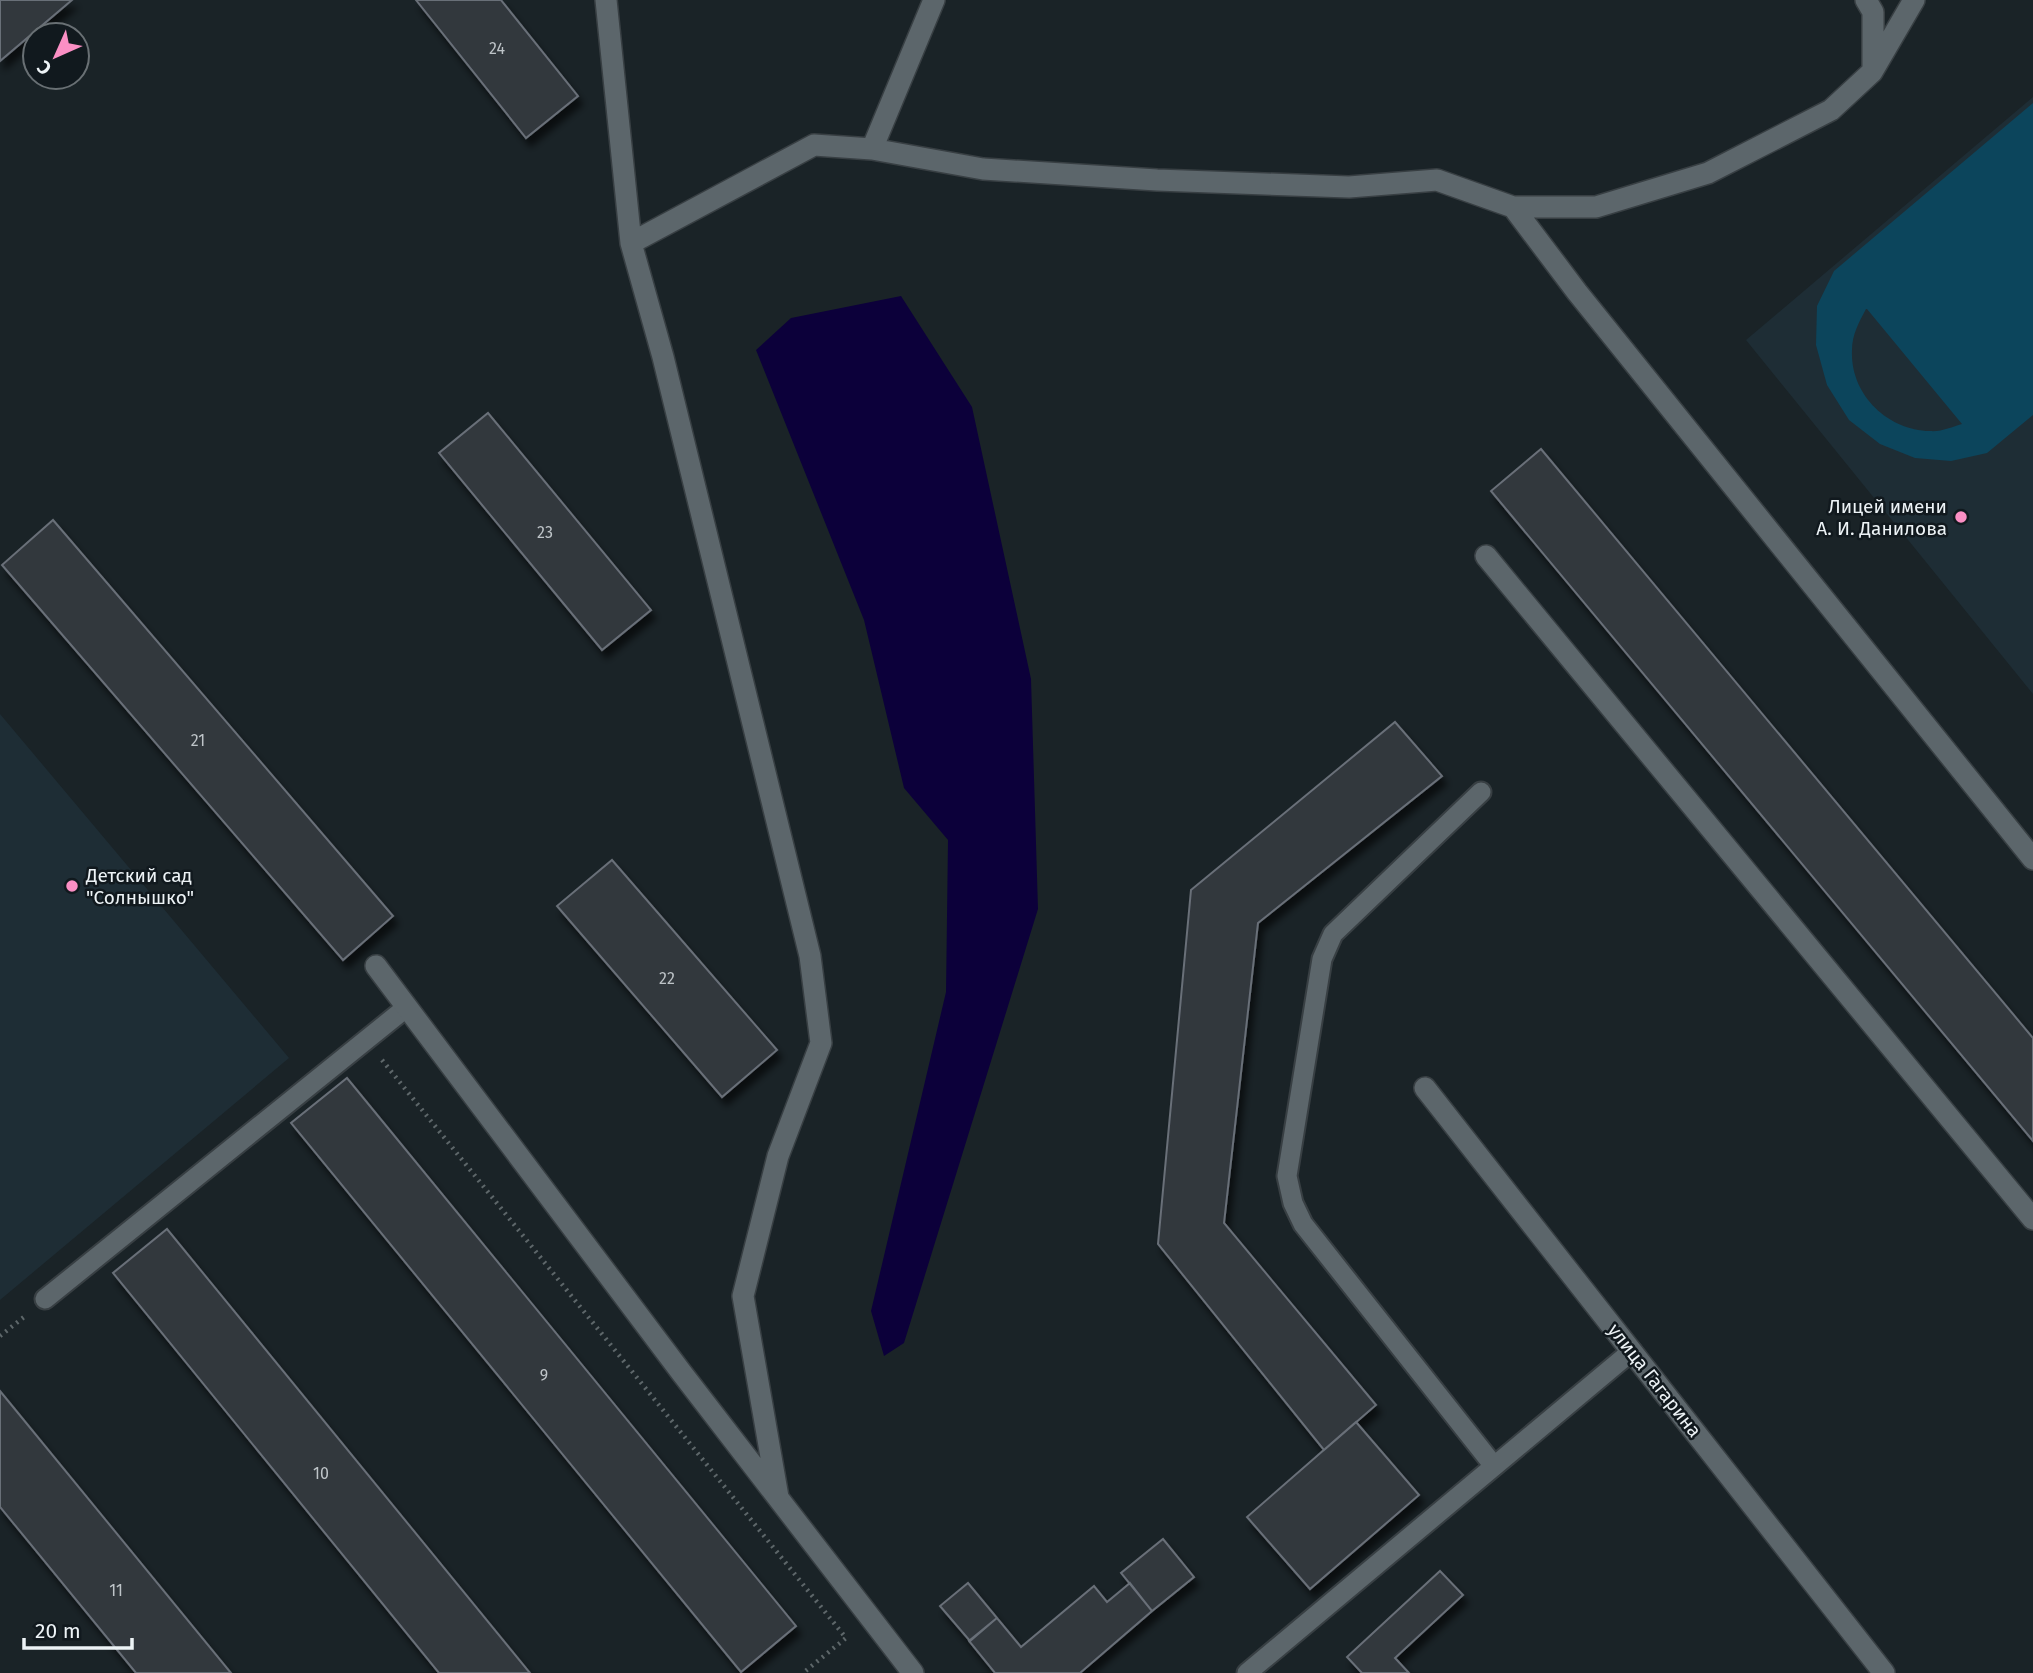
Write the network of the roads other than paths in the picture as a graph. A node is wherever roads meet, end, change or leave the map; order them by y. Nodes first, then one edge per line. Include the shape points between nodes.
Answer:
1 (606, 0) edge
2 (934, 0) edge
3 (1866, 0) edge
4 (1914, 0) edge
5 (1872, 72) junction
6 (872, 149) junction
7 (1513, 206) junction
8 (631, 243) junction
9 (1486, 556) dead end
10 (1481, 792) dead end
11 (2033, 859) edge
12 (376, 966) dead end
13 (407, 1007) junction
14 (1425, 1088) dead end
15 (2033, 1219) edge
16 (45, 1299) dead end
17 (1632, 1351) junction
18 (1494, 1466) junction
19 (778, 1497) junction
20 (913, 1673) edge
21 (1247, 1673) edge
22 (1884, 1673) edge

1 - 8 street
2 - 6 street
3 - 5 street via 1873,12
4 - 5 street
5 - 7 street via 1831,110 1708,173 1596,207
6 - 7 street via 983,169 1143,179 1349,187 1437,180
6 - 8 street via 814,145
7 - 11 street
8 - 19 street via 810,956 821,1043 778,1156 743,1296
9 - 15 street
10 - 18 lane via 1333,934 1322,959 1287,1176 1303,1224
12 - 13 street
13 - 16 lane
13 - 19 street
14 - 17 street, улица Гагарина
17 - 18 lane
17 - 22 street, улица Гагарина
18 - 21 lane
19 - 20 street

